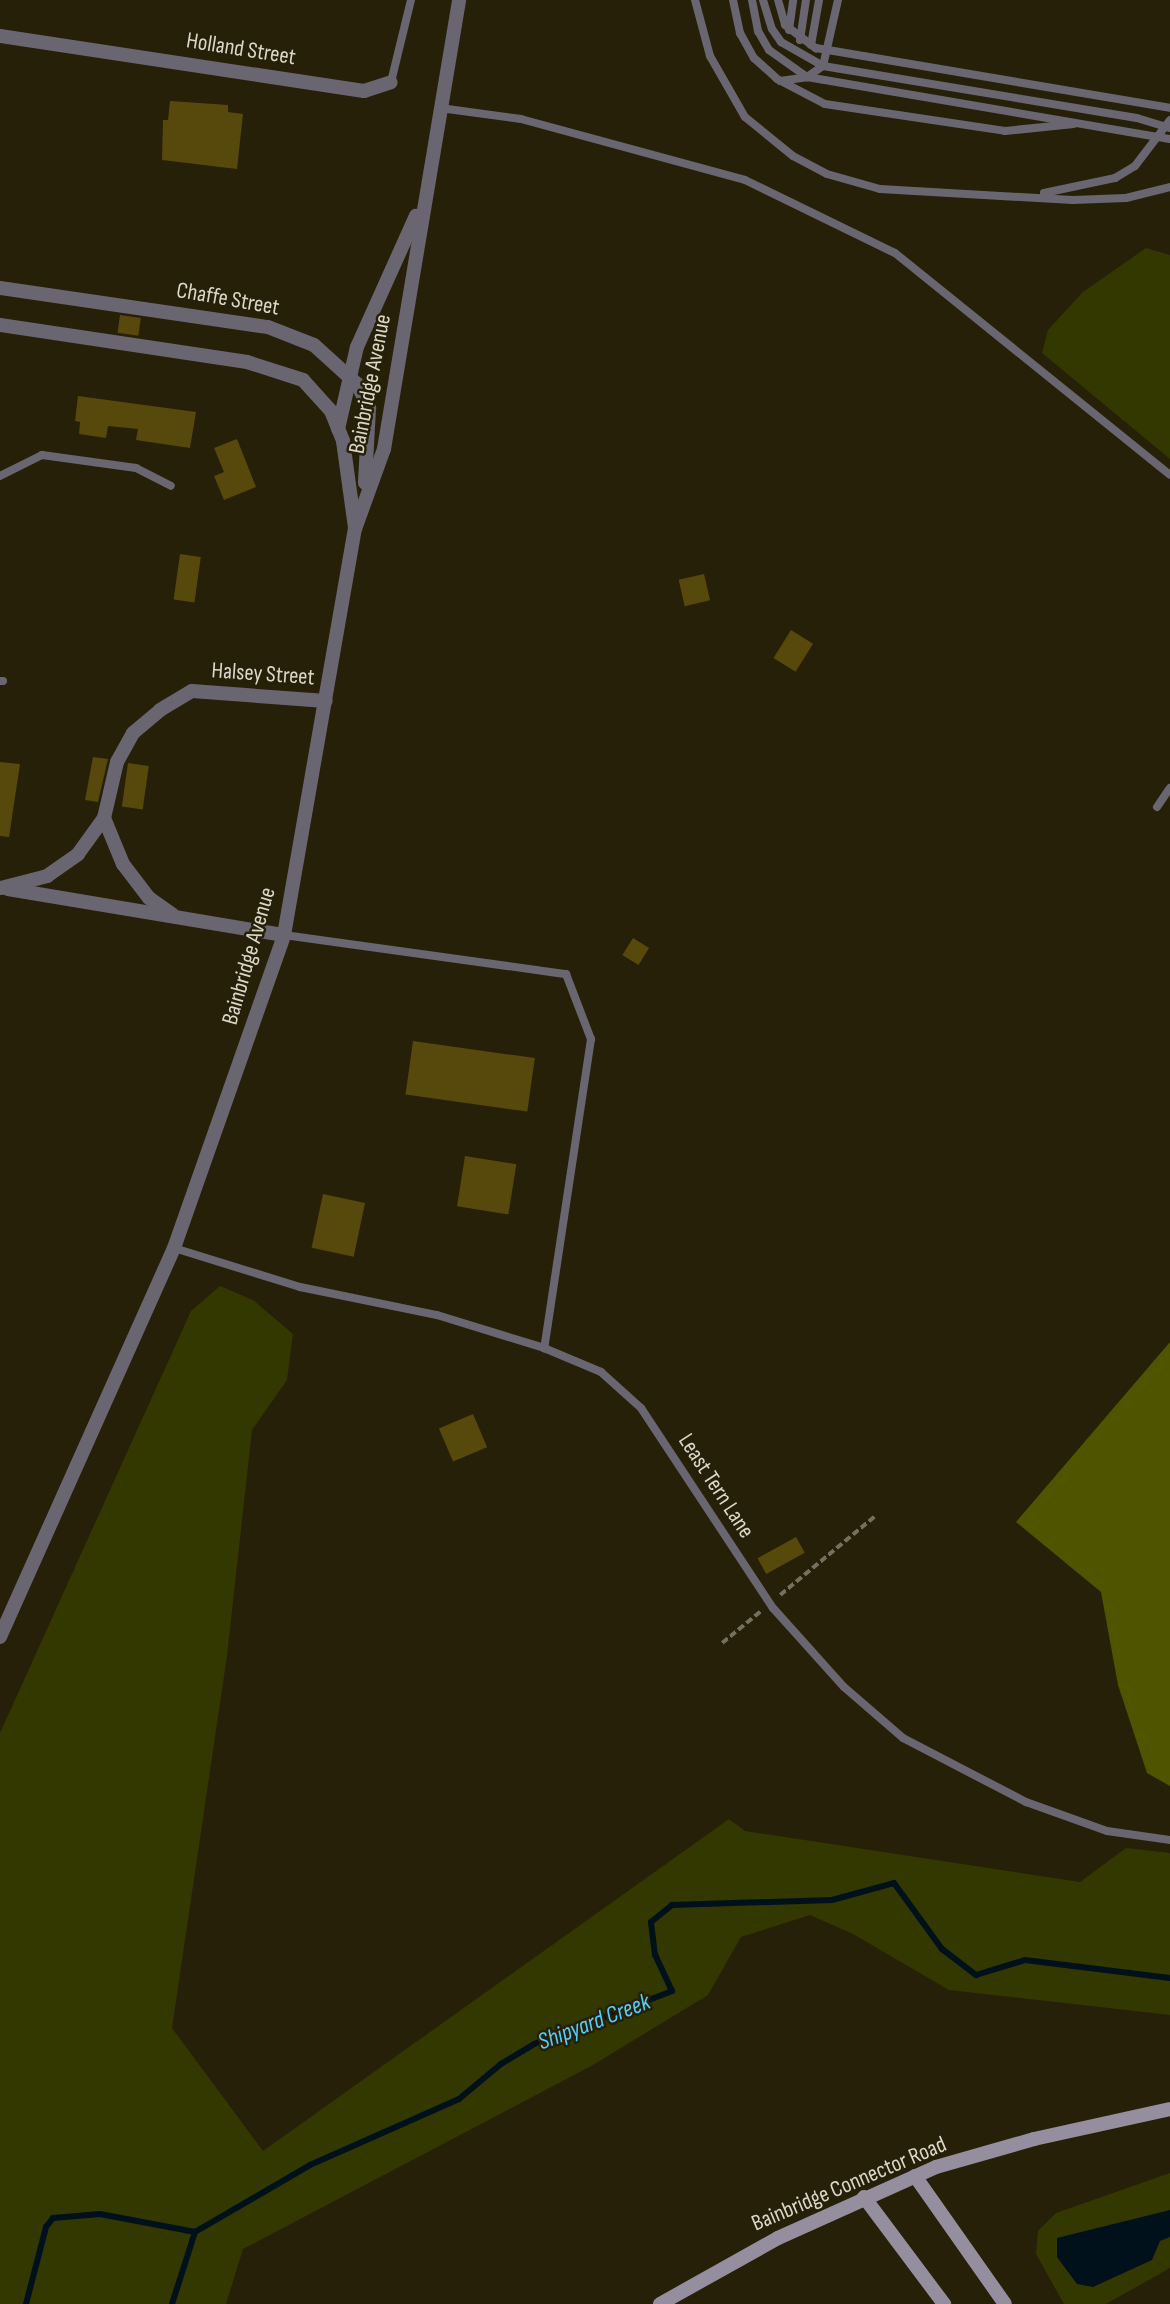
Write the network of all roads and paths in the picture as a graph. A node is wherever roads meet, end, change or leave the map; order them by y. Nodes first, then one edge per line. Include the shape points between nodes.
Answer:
1 (411, 0) edge
2 (459, 0) edge
3 (695, 0) edge
4 (733, 0) edge
5 (752, 0) edge
6 (763, 0) edge
7 (778, 0) edge
8 (793, 0) edge
9 (806, 0) edge
10 (819, 0) edge
11 (838, 0) edge
12 (789, 30) junction
13 (0, 36) edge
14 (800, 40) junction
15 (811, 46) junction
16 (830, 50) junction
17 (823, 66) junction
18 (807, 77) junction
19 (780, 81) junction
20 (391, 82) joint
21 (440, 108) junction
22 (1170, 108) edge
23 (1078, 123) junction
24 (1169, 125) edge
25 (1167, 138) edge
26 (1170, 187) edge
27 (1031, 195) junction
28 (420, 209) junction
29 (0, 288) edge
30 (0, 325) edge
31 (350, 377) junction
32 (338, 429) junction
33 (1170, 475) edge
34 (0, 476) edge
35 (171, 486) dead end
36 (355, 528) junction
37 (326, 701) junction
38 (1170, 788) edge
39 (1157, 807) dead end
40 (104, 818) junction
41 (1, 888) edge
42 (174, 916) junction
43 (284, 935) junction
44 (174, 1248) junction
45 (544, 1348) junction
46 (874, 1516) dead end
47 (770, 1603) junction
48 (0, 1637) edge
49 (722, 1643) dead end
50 (1170, 1840) edge
51 (1170, 2109) edge
52 (915, 2176) junction
53 (864, 2197) junction
54 (660, 2304) edge
55 (944, 2304) edge
56 (1005, 2304) edge

1 - 20 lane, Holland Street
2 - 21 street, Bainbridge Avenue
3 - 27 lane via 710,56 726,90 745,117 793,156 827,174 880,189
4 - 19 lane via 740,33 754,58
5 - 18 lane via 758,32 769,50
6 - 17 lane via 772,29 782,42
7 - 12 lane
8 - 12 lane
9 - 14 lane
10 - 15 lane
11 - 16 lane
12 - 14 lane
13 - 20 street, Holland Street via 364,91
14 - 15 lane
15 - 16 lane
16 - 17 lane
16 - 22 lane
17 - 18 lane
17 - 24 lane
18 - 19 lane
18 - 23 lane
19 - 23 lane via 825,104 991,129 1027,132
21 - 28 street, Bainbridge Avenue
21 - 33 lane via 521,119 745,180 895,253
23 - 25 lane
24 - 25 lane
25 - 27 lane via 1115,178
26 - 27 lane via 1102,200
28 - 31 street, Bainbridge Avenue via 392,262 357,347
28 - 36 street, Bainbridge Avenue via 384,449
29 - 31 street, Chaffe Street via 268,327 314,345
30 - 32 street via 276,368 303,380 331,411
31 - 32 street, Bainbridge Avenue
31 - 36 street, Chaffe Street via 369,408 370,441
32 - 36 street
34 - 35 lane via 42,455 136,468
36 - 37 street, Bainbridge Avenue
37 - 40 street, Halsey Street via 192,691 133,733 117,762
37 - 43 street, Bainbridge Avenue
38 - 39 lane
40 - 41 street, Halsey Street via 78,854 47,876
40 - 42 street, Halsey Street via 122,864 149,898
41 - 42 street, Halsey Street
42 - 43 street, Halsey Street
43 - 44 street, Bainbridge Avenue
43 - 45 lane via 566,974 591,1039
44 - 45 lane, Least Tern Lane via 300,1287 437,1315
44 - 48 street, Bainbridge Avenue
45 - 47 lane, Least Tern Lane via 601,1373 640,1408
46 - 47 path
47 - 49 path
47 - 50 lane, Least Tern Lane via 844,1687 903,1738 1026,1802 1107,1831
51 - 52 street, Bainbridge Connector Road via 993,2150
52 - 53 street, Bainbridge Connector Road
52 - 56 street
53 - 54 street, Bainbridge Connector Road via 720,2267
53 - 55 street

